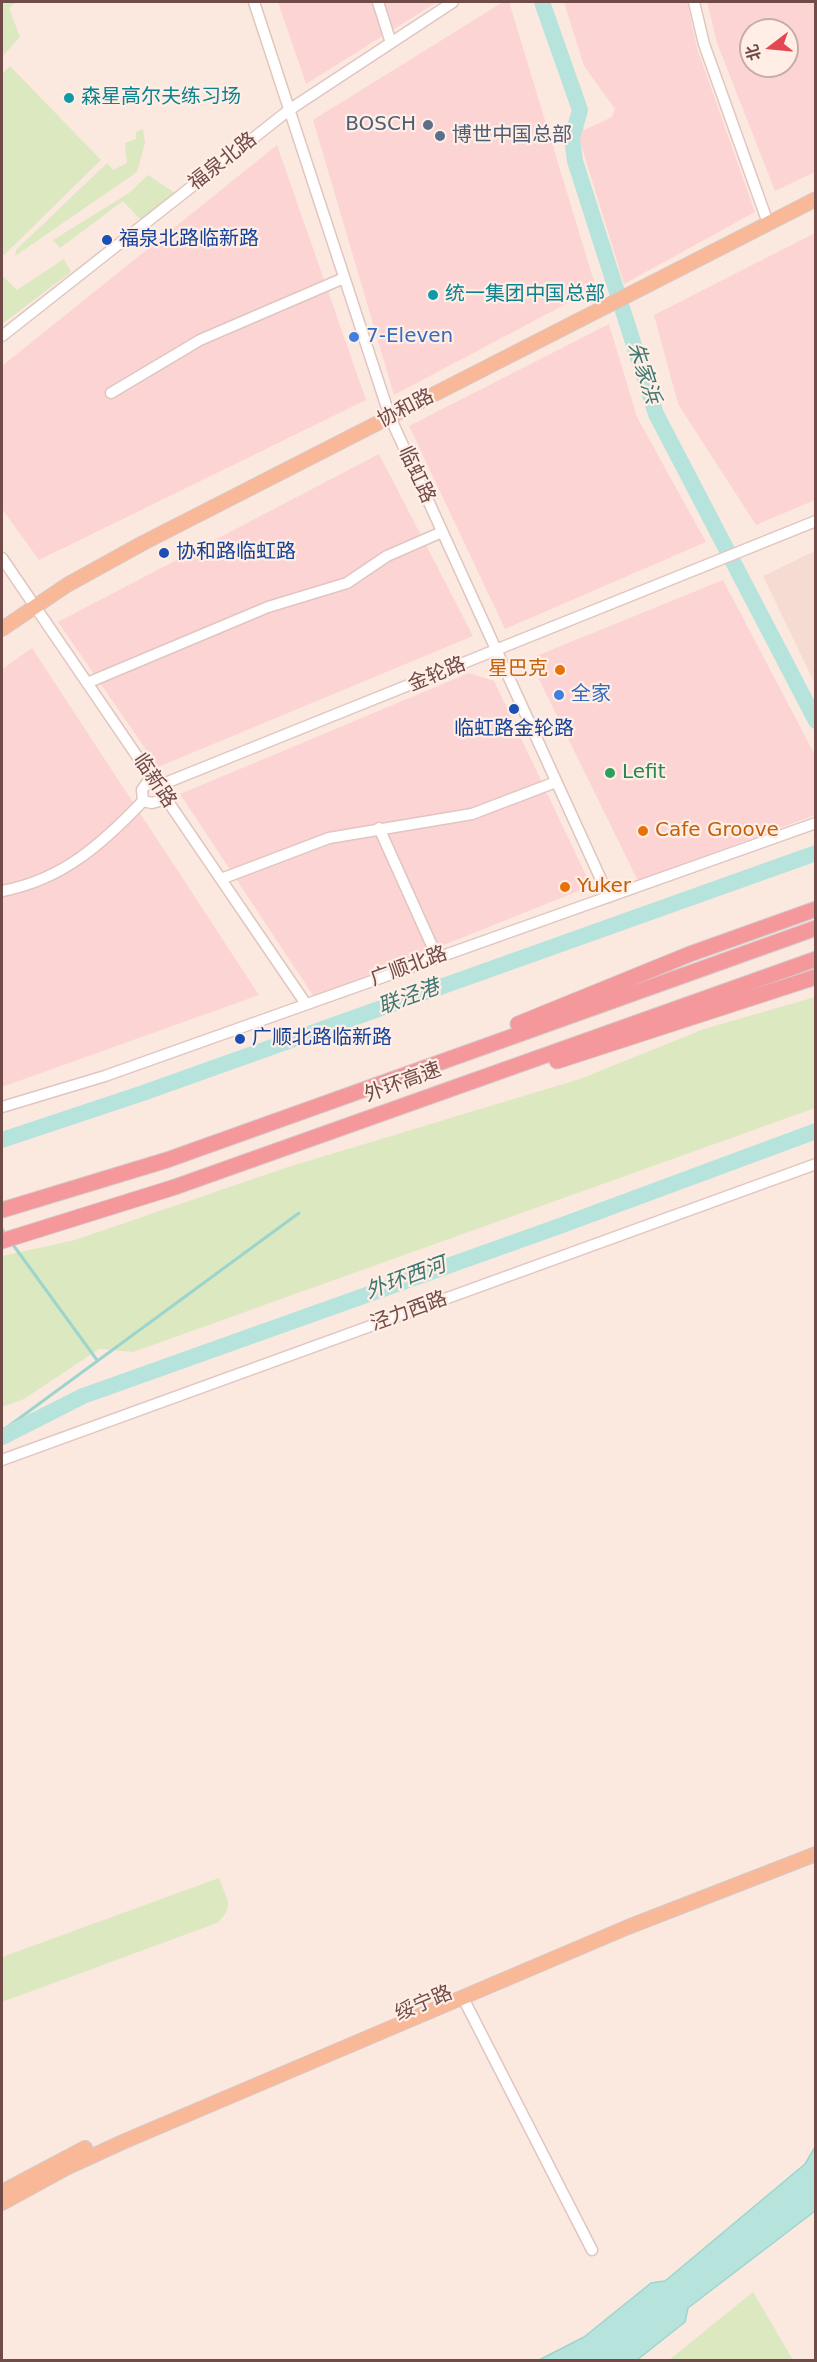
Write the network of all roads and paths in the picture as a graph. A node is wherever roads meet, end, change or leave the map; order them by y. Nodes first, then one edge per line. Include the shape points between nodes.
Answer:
1 (254, 2) edge
2 (378, 2) edge
3 (453, 2) edge
4 (694, 2) edge
5 (391, 43) junction
6 (289, 110) junction
7 (816, 199) edge
8 (768, 223) junction
9 (344, 278) junction
10 (2, 336) edge
11 (111, 393) dead end
12 (390, 417) junction
13 (816, 521) edge
14 (442, 532) junction
15 (2, 558) edge
16 (34, 606) junction
17 (2, 629) edge
18 (496, 650) junction
19 (87, 683) junction
20 (151, 777) junction
21 (556, 782) junction
22 (158, 786) junction
23 (166, 799) junction
24 (143, 801) junction
25 (816, 823) edge
26 (379, 828) junction
27 (221, 879) junction
28 (2, 891) edge
29 (609, 897) junction
30 (816, 900) edge
31 (816, 909) edge
32 (816, 928) edge
33 (749, 933) junction
34 (437, 957) junction
35 (816, 959) edge
36 (816, 979) edge
37 (306, 1004) junction
38 (355, 1092) junction
39 (2, 1107) edge
40 (365, 1119) junction
41 (816, 1164) edge
42 (2, 1210) edge
43 (2, 1241) edge
44 (2, 1460) edge
45 (816, 1844) edge
46 (816, 1854) edge
47 (463, 1998) junction
48 (39, 2176) junction
49 (2, 2192) edge
50 (2, 2203) edge
51 (592, 2250) dead end

1 - 6 street, 临虹路
2 - 5 street
3 - 5 street, 福泉北路
4 - 8 street via 704,44
5 - 6 street, 福泉北路
6 - 9 street, 临虹路
6 - 10 street, 福泉北路
7 - 8 main road, 协和路
8 - 12 main road, 协和路
9 - 11 street via 200,340
9 - 12 street, 临虹路
12 - 14 street, 临虹路
12 - 16 main road, 协和路 via 104,563
13 - 18 street, 金轮路
14 - 18 street, 临虹路
14 - 19 street via 387,556 347,583 268,607
15 - 16 street, 临新路
16 - 17 main road, 协和路
16 - 19 street, 临新路
18 - 21 street, 临虹路
18 - 22 street, 金轮路
19 - 20 street, 临新路
20 - 22 street, 临新路
20 - 24 street via 142,790
21 - 26 street via 472,814
21 - 29 street, 临虹路
22 - 23 street, 临新路
23 - 24 street
23 - 27 street, 临新路
24 - 28 street via 81,859 36,883
25 - 29 street, 广顺北路
26 - 27 street via 329,838
26 - 34 street
27 - 37 street, 临新路
29 - 34 street, 广顺北路
30 - 33 highway
31 - 33 highway
32 - 38 highway, 外环高速
33 - 38 highway
34 - 37 street, 广顺北路
35 - 40 highway, 外环高速
36 - 40 highway
37 - 39 street, 广顺北路 via 105,1076
38 - 42 highway, 外环高速 via 167,1160
40 - 43 highway, 外环高速 via 175,1187
41 - 44 street, 泾力西路
45 - 48 main road, 绥宁路 via 625,1919 121,2132
46 - 47 main road, 绥宁路 via 628,1927
47 - 48 main road, 绥宁路
47 - 51 street
48 - 49 main road
48 - 50 main road

